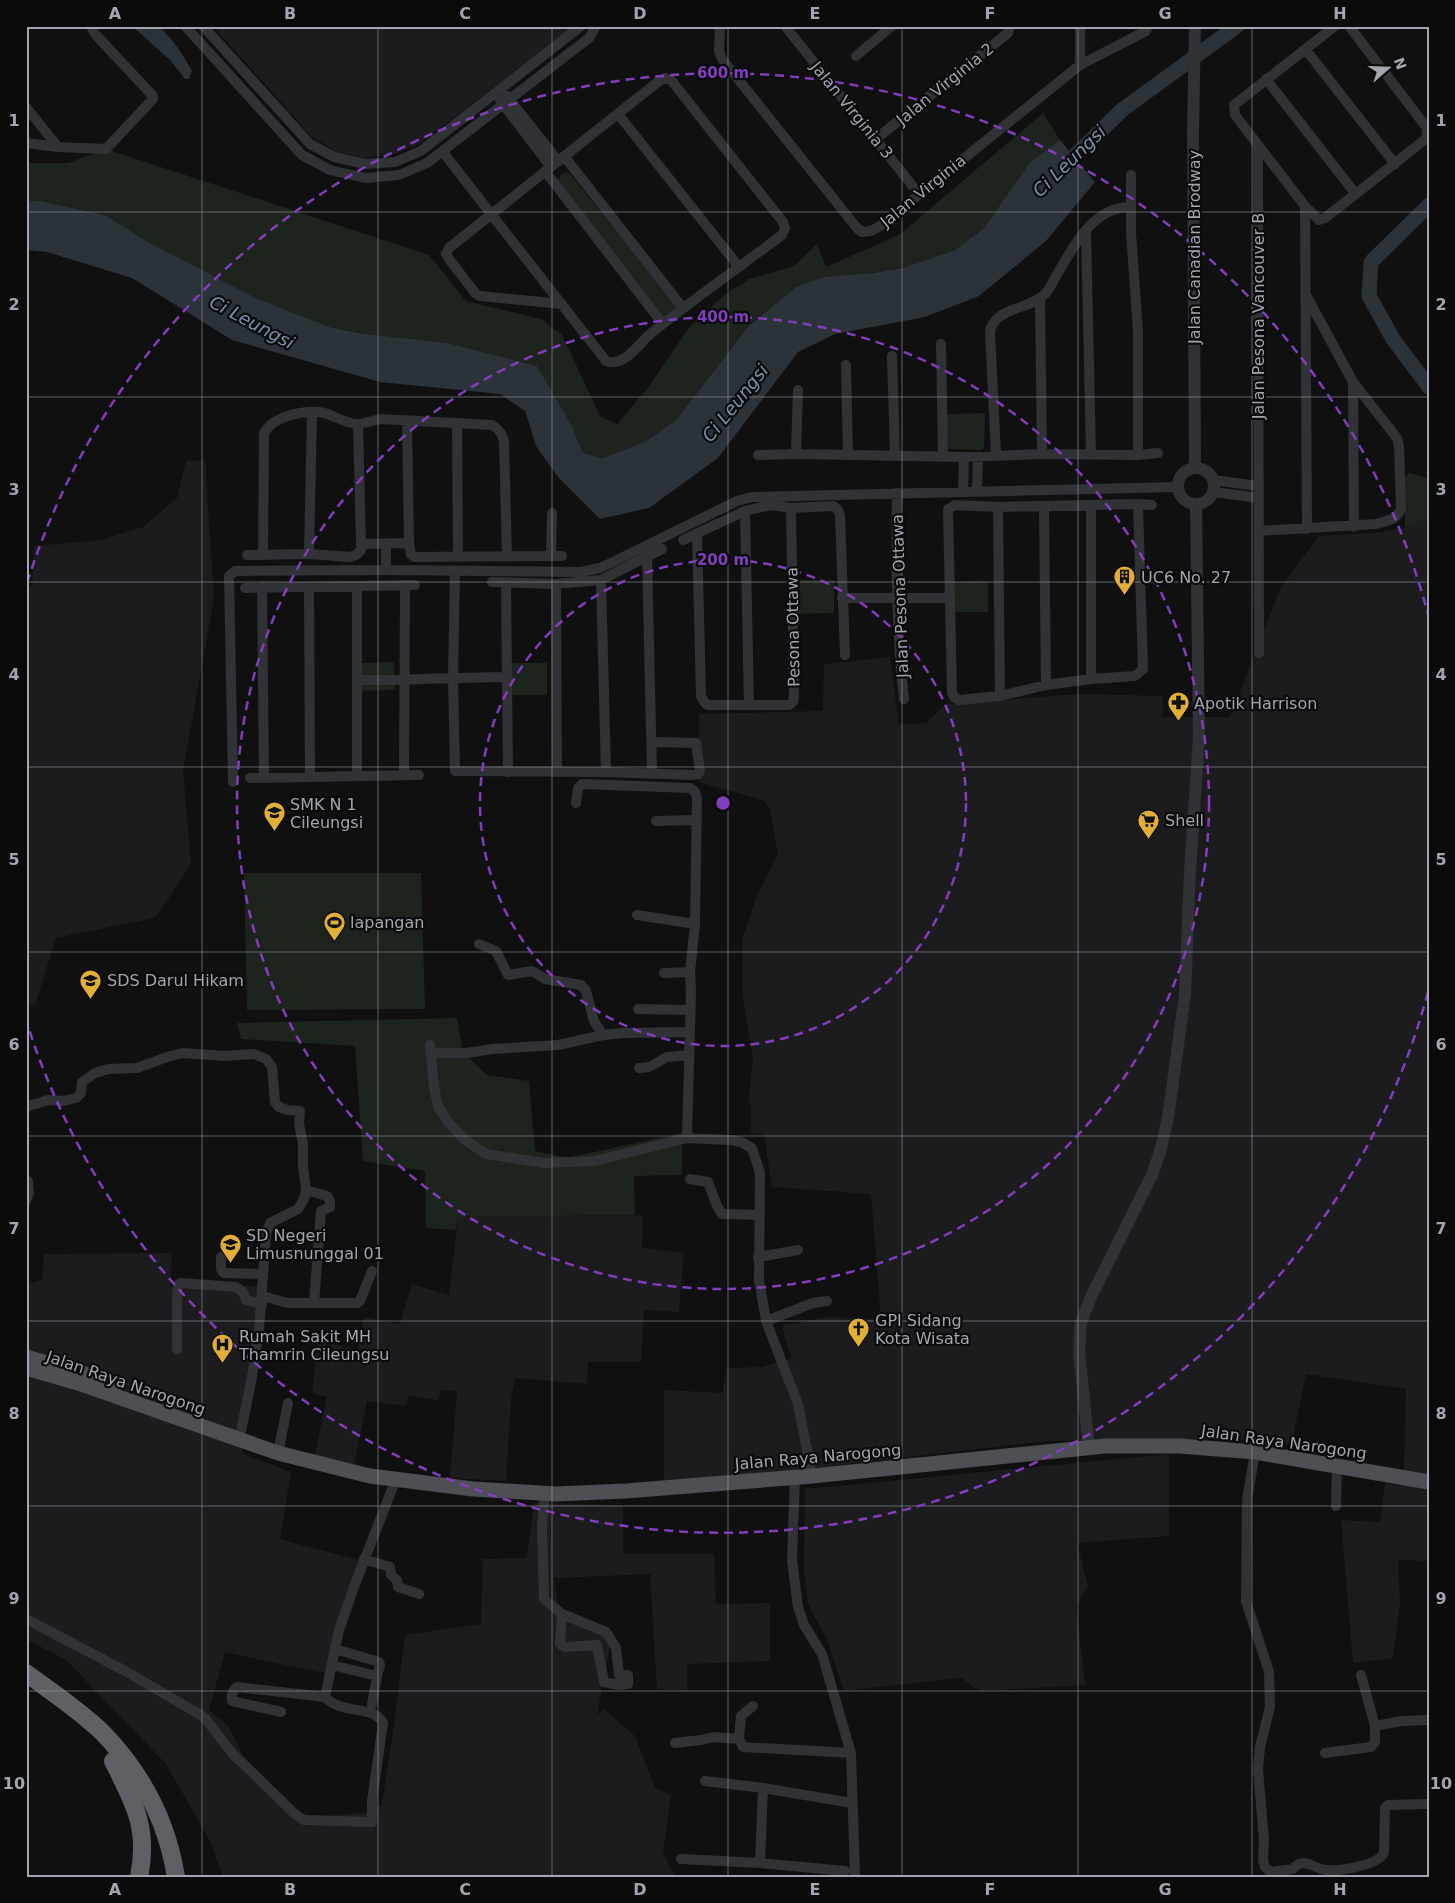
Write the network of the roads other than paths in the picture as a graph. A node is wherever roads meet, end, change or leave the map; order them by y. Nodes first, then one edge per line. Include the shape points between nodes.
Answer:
1 (90, 26) edge
2 (185, 26) edge
3 (203, 26) edge
4 (580, 26) edge
5 (596, 26) edge
6 (720, 26) edge
7 (785, 26) edge
8 (1010, 26) edge
9 (1080, 26) edge
10 (1148, 26) edge
11 (1195, 26) edge
12 (1335, 26) edge
13 (1349, 26) edge
14 (889, 27) edge
15 (1306, 50) junction
16 (856, 56) dead end
17 (1080, 65) junction
18 (1266, 79) junction
19 (499, 92) junction
20 (507, 103) junction
21 (26, 107) edge
22 (618, 114) junction
23 (876, 139) junction
24 (26, 142) edge
25 (58, 147) junction
26 (1258, 147) junction
27 (443, 152) junction
28 (554, 164) junction
29 (1395, 164) junction
30 (1130, 175) dead end
31 (1355, 193) junction
32 (919, 194) junction
33 (1305, 206) junction
34 (1130, 207) junction
35 (491, 214) junction
36 (1086, 230) junction
37 (739, 267) junction
38 (1306, 295) junction
39 (1040, 299) junction
40 (562, 304) junction
41 (683, 308) junction
42 (663, 324) junction
43 (941, 344) dead end
44 (892, 356) dead end
45 (846, 365) dead end
46 (1353, 382) junction
47 (798, 390) dead end
48 (312, 413) junction
49 (407, 420) junction
50 (457, 423) junction
51 (358, 424) junction
52 (1158, 453) dead end
53 (796, 454) junction
54 (1042, 454) junction
55 (1091, 454) junction
56 (758, 455) dead end
57 (848, 455) junction
58 (996, 455) junction
59 (1138, 455) junction
60 (895, 456) junction
61 (943, 456) junction
62 (964, 457) junction
63 (978, 457) junction
64 (1195, 467) junction
65 (1213, 486) junction
66 (1259, 486) junction
67 (1177, 487) junction
68 (977, 491) junction
69 (963, 492) junction
70 (897, 493) junction
71 (1259, 498) junction
72 (1138, 504) junction
73 (1152, 505) dead end
74 (1196, 505) junction
75 (1044, 506) junction
76 (1090, 506) junction
77 (998, 507) junction
78 (791, 508) junction
79 (745, 510) junction
80 (552, 513) dead end
81 (1354, 526) junction
82 (1308, 529) junction
83 (1259, 531) junction
84 (696, 534) junction
85 (683, 540) dead end
86 (409, 543) junction
87 (361, 544) junction
88 (386, 544) junction
89 (662, 549) dead end
90 (263, 554) junction
91 (309, 554) junction
92 (247, 555) dead end
93 (507, 556) junction
94 (648, 556) junction
95 (458, 557) junction
96 (386, 570) junction
97 (455, 571) junction
98 (601, 580) junction
99 (492, 582) dead end
100 (506, 583) junction
101 (556, 584) junction
102 (357, 586) junction
103 (262, 587) junction
104 (310, 587) junction
105 (245, 588) dead end
106 (842, 598) junction
107 (950, 598) junction
108 (896, 599) junction
109 (1259, 653) dead end
110 (845, 655) dead end
111 (453, 677) junction
112 (506, 677) junction
113 (1091, 678) junction
114 (357, 680) junction
115 (405, 681) junction
116 (1046, 685) junction
117 (1000, 696) junction
118 (904, 700) dead end
119 (749, 705) junction
120 (652, 742) junction
121 (508, 772) junction
122 (557, 772) junction
123 (606, 772) junction
124 (652, 774) junction
125 (404, 775) junction
126 (420, 775) dead end
127 (356, 776) junction
128 (310, 777) junction
129 (250, 778) dead end
130 (264, 778) junction
131 (233, 782) dead end
132 (576, 803) dead end
133 (697, 820) junction
134 (656, 821) dead end
135 (637, 915) dead end
136 (695, 924) junction
137 (479, 944) dead end
138 (690, 972) junction
139 (664, 973) dead end
140 (638, 1009) dead end
141 (690, 1010) junction
142 (689, 1032) junction
143 (603, 1035) junction
144 (689, 1056) junction
145 (639, 1068) dead end
146 (26, 1107) edge
147 (687, 1138) junction
148 (690, 1179) dead end
149 (28, 1181) dead end
150 (306, 1190) junction
151 (26, 1201) edge
152 (760, 1216) junction
153 (798, 1250) dead end
154 (758, 1257) junction
155 (221, 1258) dead end
156 (372, 1271) dead end
157 (263, 1274) junction
158 (262, 1300) junction
159 (827, 1301) dead end
160 (314, 1303) junction
161 (766, 1321) junction
162 (177, 1349) dead end
163 (26, 1357) edge
164 (26, 1368) edge
165 (288, 1403) dead end
166 (214, 1431) junction
167 (239, 1441) junction
168 (1089, 1448) junction
169 (1255, 1452) junction
170 (278, 1454) junction
171 (1337, 1465) junction
172 (812, 1476) junction
173 (795, 1477) junction
174 (396, 1479) junction
175 (1429, 1482) edge
176 (545, 1494) junction
177 (1336, 1506) dead end
178 (364, 1559) junction
179 (419, 1594) dead end
180 (562, 1614) junction
181 (26, 1619) edge
182 (335, 1649) junction
183 (332, 1665) junction
184 (26, 1673) edge
185 (1361, 1675) dead end
186 (377, 1676) junction
187 (26, 1688) edge
188 (325, 1698) junction
189 (372, 1705) dead end
190 (753, 1706) dead end
191 (281, 1712) dead end
192 (1429, 1720) edge
193 (1375, 1726) junction
194 (739, 1739) junction
195 (674, 1742) dead end
196 (851, 1753) junction
197 (1324, 1753) dead end
198 (113, 1761) junction
199 (705, 1781) dead end
200 (763, 1788) junction
201 (852, 1803) junction
202 (1429, 1804) edge
203 (159, 1815) junction
204 (856, 1854) junction
205 (681, 1859) dead end
206 (760, 1863) junction
207 (811, 1872) edge
208 (843, 1874) edge
209 (139, 1877) edge
210 (164, 1877) edge
211 (176, 1877) edge
212 (186, 1877) edge
213 (856, 1877) edge

1 - 25 street via 153,99 106,149
2 - 27 street via 302,155 330,170 365,178 398,175 427,163
3 - 19 street via 310,144 334,157 365,164 395,162 421,151
4 - 19 street
5 - 20 street via 589,38
6 - 32 street, Jalan Virginia via 719,51 722,59 857,228 862,232 871,231
7 - 23 street, Jalan Virginia 3
8 - 23 street, Jalan Virginia 2 via 1008,33
9 - 17 street
10 - 17 street, Jalan Virginia via 1146,31
11 - 64 street, Jalan Canadian Brodway
12 - 15 street
13 - 29 street via 1427,128 1426,138
14 - 16 street
15 - 18 street
15 - 29 street
17 - 32 street, Jalan Virginia
18 - 26 street via 1234,105 1233,110
18 - 31 street
19 - 20 street
20 - 27 street
20 - 28 street
21 - 25 street
22 - 28 street
22 - 37 street
22 - 37 street via 659,81 671,80 783,222 782,235
23 - 32 street, Jalan Virginia 3
24 - 25 street
26 - 33 street
26 - 66 street, Jalan Pesona Vancouver B
27 - 35 street
28 - 35 street
28 - 41 street
28 - 42 street
29 - 31 street
30 - 34 street
31 - 33 street via 1322,219 1316,218
33 - 38 street
34 - 36 street via 1108,211
34 - 59 street via 1138,332
35 - 40 street
35 - 40 street via 449,248 446,254 449,260 480,296
36 - 39 street
36 - 55 street
37 - 41 street
38 - 46 street
38 - 82 street
39 - 54 street
39 - 58 street via 1000,316 991,327
40 - 42 street via 606,361 612,364 620,362
41 - 42 street
43 - 61 street
44 - 60 street
45 - 57 street
46 - 81 street
46 - 81 street via 1397,438 1401,509 1392,520
47 - 53 street
48 - 51 street
48 - 90 street via 297,412 287,416 264,433
48 - 91 street
49 - 50 street
49 - 51 street via 381,419
49 - 86 street
50 - 93 street via 492,425 502,433
50 - 95 street
51 - 87 street
52 - 59 street
53 - 56 street
53 - 57 street
54 - 55 street
54 - 58 street
55 - 59 street
57 - 60 street
58 - 63 street
60 - 61 street
61 - 62 street
62 - 63 street
62 - 69 street
63 - 68 street
64 - 65 street via 1206,471
64 - 67 street via 1184,471
65 - 66 street
65 - 71 street
65 - 74 street via 1207,501
66 - 71 street, Jalan Pesona Vancouver B
67 - 68 street
67 - 74 street via 1185,501
68 - 69 street
69 - 70 street
70 - 97 street via 752,497 737,501 600,568 581,572
70 - 108 street, Jalan Pesona Ottawa
71 - 83 street, Jalan Pesona Vancouver B
72 - 73 street
72 - 76 street
72 - 113 street via 1143,669 1135,676
74 - 168 street via 1199,738 1185,994 1170,1110 1160,1152 1081,1322 1080,1351
75 - 76 street
75 - 77 street
75 - 116 street
76 - 113 street
77 - 107 street via 955,505 948,509
77 - 117 street
78 - 79 street via 771,505
78 - 106 street via 833,506 838,510
78 - 119 street, Pesona Ottawa via 794,699 786,705
79 - 84 street
79 - 119 street
80 - 93 street via 557,556
81 - 82 street
82 - 83 street
83 - 109 street, Jalan Pesona Vancouver B
84 - 85 street
84 - 119 street, Pesona Ottawa via 701,696 708,705
86 - 88 street
86 - 95 street via 414,557
87 - 88 street
87 - 91 street via 361,550 350,557
88 - 96 street
89 - 94 street
90 - 91 street
90 - 92 street
93 - 95 street
94 - 98 street
94 - 120 street
96 - 97 street
96 - 131 street via 240,569 229,576
97 - 111 street
98 - 101 street
98 - 123 street
99 - 100 street
100 - 101 street
100 - 112 street
101 - 122 street
102 - 104 street
102 - 114 street
102 - 115 street via 410,585
103 - 104 street
103 - 105 street
103 - 130 street
104 - 128 street
106 - 108 street
106 - 110 street
107 - 108 street
107 - 117 street via 954,697 959,700
108 - 118 street, Jalan Pesona Ottawa
111 - 112 street
111 - 115 street
111 - 121 street via 455,771
112 - 121 street
113 - 116 street
114 - 115 street
114 - 127 street
115 - 125 street
116 - 117 street
120 - 124 street
120 - 124 street via 696,744 700,770 694,776
121 - 122 street
122 - 123 street
123 - 124 street
125 - 126 street
125 - 127 street
127 - 128 street
128 - 130 street
129 - 130 street
132 - 133 street via 578,788 582,784 690,788 695,792 698,803
133 - 134 street
133 - 136 street
135 - 136 street
136 - 138 street
137 - 143 street via 496,951 508,975 532,971 545,979 581,985 586,991 594,1021
138 - 139 street
138 - 141 street
140 - 141 street
141 - 142 street
142 - 143 street
142 - 144 street
143 - 147 street via 558,1045 467,1053 430,1049 438,1106 464,1139 486,1154 544,1163 595,1161
144 - 145 street via 667,1057
144 - 147 street
146 - 150 street via 48,1100 76,1098 82,1082 108,1069 137,1068 182,1053 254,1054 266,1059 272,1067 275,1102 279,1107 300,1111
147 - 152 street via 741,1142 752,1148 760,1173
148 - 152 street via 708,1182 722,1214
149 - 151 street
150 - 157 street via 298,1209 270,1223
150 - 160 street via 327,1196 330,1201 330,1207 321,1211
152 - 154 street
153 - 154 street
154 - 161 street via 758,1280
155 - 157 street via 224,1273
156 - 160 street via 360,1301
157 - 158 street
158 - 160 street via 267,1296 287,1303
158 - 162 street via 246,1300 236,1287 180,1284
158 - 167 street via 252,1377
159 - 161 street
161 - 172 street via 798,1404
163 - 166 main road, Jalan Raya Narogong via 128,1390
164 - 166 main road, Jalan Raya Narogong
165 - 170 street
166 - 167 main road, Jalan Raya Narogong
167 - 170 main road, Jalan Raya Narogong
168 - 169 main road, Jalan Raya Narogong via 1180,1446
168 - 172 main road, Jalan Raya Narogong
169 - 171 main road, Jalan Raya Narogong
169 - 202 street via 1247,1500 1246,1601 1269,1672 1270,1707 1258,1769 1265,1868 1274,1872 1305,1863 1322,1870 1358,1867 1375,1861 1384,1853 1388,1805
170 - 174 main road, Jalan Raya Narogong
171 - 175 main road, Jalan Raya Narogong
171 - 177 street
172 - 173 main road, Jalan Raya Narogong
173 - 176 main road, Jalan Raya Narogong via 626,1491
173 - 196 street via 792,1560 798,1607 804,1625 822,1654
174 - 176 main road, Jalan Raya Narogong
174 - 178 street
176 - 180 street via 542,1528 544,1599
178 - 179 street via 390,1568 391,1575 397,1578 398,1587
178 - 182 street
180 - 180 street via 606,1632 616,1648 619,1675 628,1675 628,1684 604,1682 597,1645 565,1647 560,1644
181 - 188 street via 128,1672 204,1717 232,1753 304,1820 372,1822 383,1723 372,1712 345,1709
182 - 183 street
182 - 186 street via 379,1662
183 - 186 street
183 - 188 street
184 - 203 highway via 101,1731 142,1782
185 - 193 street
186 - 189 street
187 - 198 highway via 68,1718
188 - 191 street via 237,1687 233,1690 232,1701
190 - 194 street via 741,1716
192 - 193 street
193 - 197 street via 1375,1742 1371,1747
194 - 195 street via 714,1737
194 - 196 street via 746,1748
196 - 201 street
198 - 209 highway via 134,1804 142,1830 143,1859
198 - 210 highway via 132,1788 148,1820 160,1852
199 - 200 street
200 - 201 street
200 - 206 street
201 - 204 street
203 - 211 highway via 172,1849
203 - 212 highway via 180,1855
204 - 208 street
204 - 213 street
205 - 206 street
206 - 207 street
207 - 208 street

